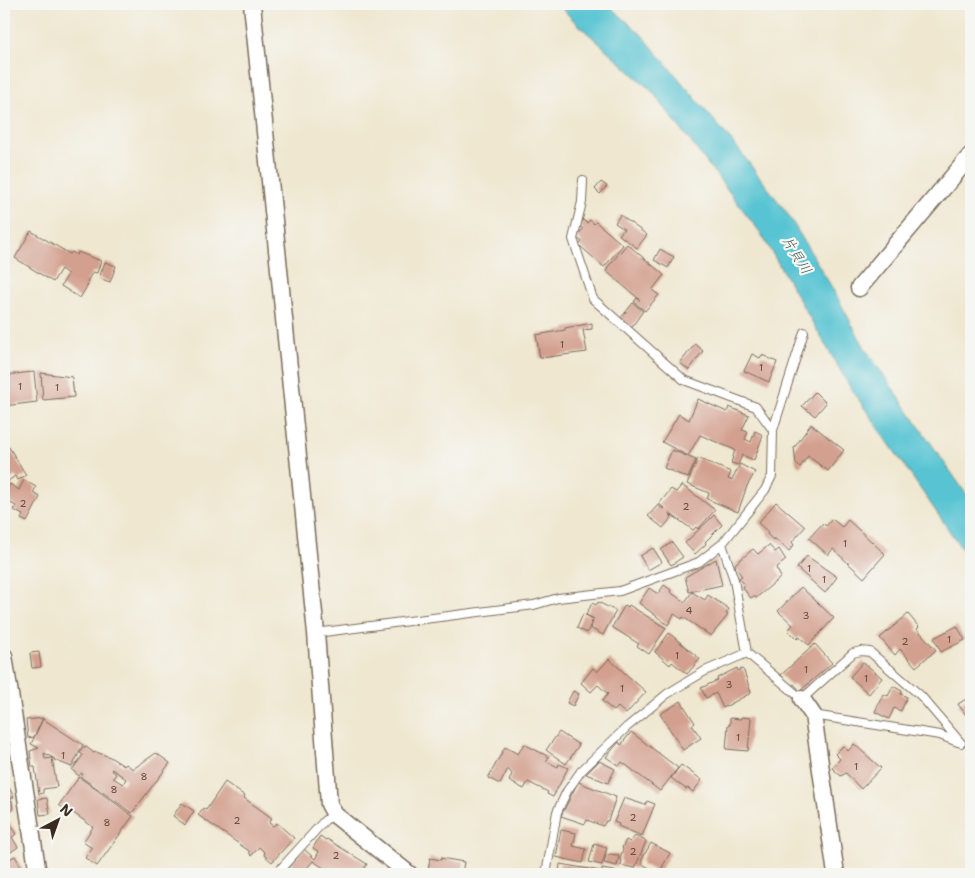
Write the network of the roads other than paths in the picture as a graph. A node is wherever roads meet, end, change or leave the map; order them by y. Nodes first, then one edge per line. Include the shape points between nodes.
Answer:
1 (252, 4) edge
2 (971, 155) edge
3 (583, 180) dead end
4 (859, 288) dead end
5 (804, 332) dead end
6 (773, 430) junction
7 (722, 544) junction
8 (316, 633) junction
9 (747, 653) junction
10 (4, 656) edge
11 (802, 700) junction
12 (813, 715) junction
13 (335, 815) junction
14 (38, 874) edge
15 (276, 874) edge
16 (409, 874) edge
17 (546, 874) edge
18 (836, 874) edge

1 - 8 street
2 - 4 street
3 - 6 lane via 582,202 573,239 593,299 684,380 756,407
5 - 6 lane
6 - 7 lane via 772,476 766,490
7 - 8 lane via 699,562 620,591
7 - 9 lane via 734,580
8 - 13 street via 329,804
9 - 11 lane
9 - 17 lane via 705,671 667,694 581,771 557,812
10 - 14 street
11 - 12 street
11 - 12 lane via 853,654 870,652 921,696 961,744 940,735
12 - 18 street
13 - 15 lane via 325,820
13 - 16 street

